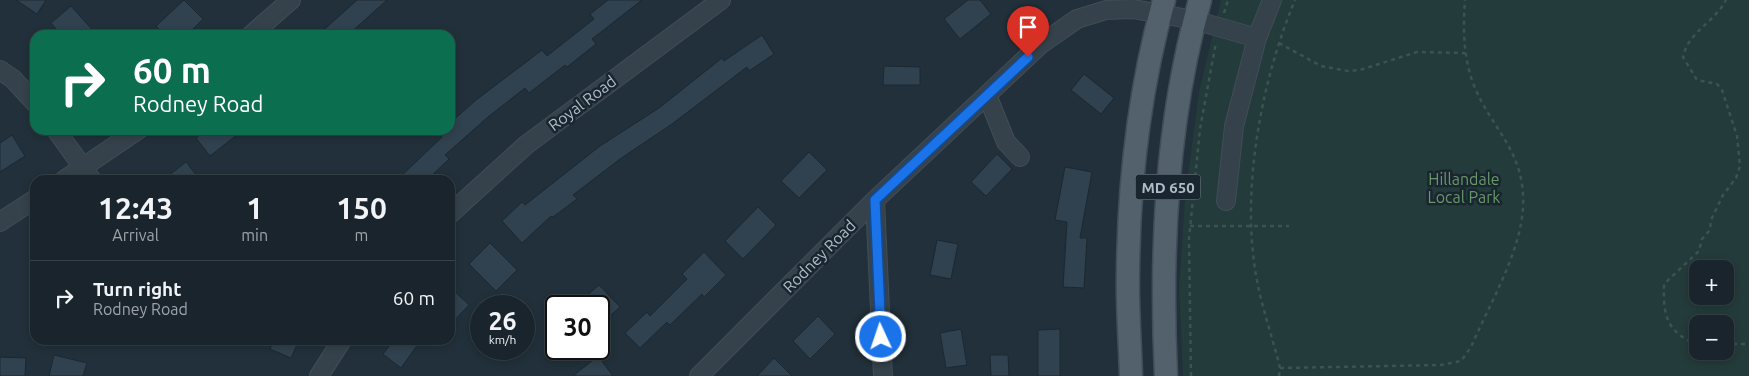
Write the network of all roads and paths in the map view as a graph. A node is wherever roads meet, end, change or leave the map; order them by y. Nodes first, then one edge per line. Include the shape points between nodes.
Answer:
1 (290, 0) edge
2 (720, 0) edge
3 (1228, 0) edge
4 (1272, 0) edge
5 (1295, 0) edge
6 (1465, 0) edge
7 (1726, 0) edge
8 (1162, 7) edge
9 (1197, 10) edge
10 (1223, 16) dead end
11 (257, 30) edge
12 (1218, 35) dead end
13 (1257, 38) junction
14 (1279, 43) junction
15 (1465, 53) junction
16 (0, 70) edge
17 (987, 95) junction
18 (30, 98) edge
19 (60, 135) edge
20 (132, 135) edge
21 (1020, 157) dead end
22 (87, 174) edge
23 (875, 200) junction
24 (1226, 201) dead end
25 (30, 202) edge
26 (455, 209) edge
27 (0, 222) edge
28 (1190, 226) junction
29 (1251, 226) junction
30 (1290, 226) dead end
31 (1689, 340) edge
32 (1734, 344) edge
33 (1749, 344) edge
34 (339, 345) edge
35 (1280, 368) junction
36 (318, 376) edge
37 (698, 376) edge
38 (883, 376) edge
39 (1131, 376) edge
40 (1166, 376) edge
41 (1191, 376) edge
42 (1279, 376) edge

1 - 11 street
2 - 26 street, Royal Road via 526,145
3 - 10 path
4 - 13 street
5 - 14 path
6 - 15 path
7 - 31 path via 1712,20 1692,37 1683,57 1697,80 1717,84 1722,90 1737,136 1740,166 1736,178 1723,194 1699,251 1664,284 1666,320
8 - 9 street, Rodney Road
8 - 17 street, Rodney Road via 1106,10 1077,18 1041,44
8 - 39 main road, MD 650 via 1146,81 1130,213
9 - 13 street, Rodney Road
9 - 40 main road, MD 650 via 1176,114 1165,213
12 - 28 path via 1200,129
13 - 24 street via 1234,126
14 - 15 path via 1321,66 1348,72 1417,52
14 - 29 path via 1263,102
15 - 35 path via 1481,100 1517,164 1523,209 1513,251 1466,356 1455,364 1441,365
16 - 18 street
17 - 21 street via 1006,142
17 - 23 street, Rodney Road
19 - 22 street
20 - 22 street
23 - 37 street, Rodney Road
23 - 38 street
25 - 27 street
28 - 29 path
28 - 41 path
29 - 30 path
29 - 35 path via 1256,278
32 - 33 path
34 - 36 street
35 - 42 path

